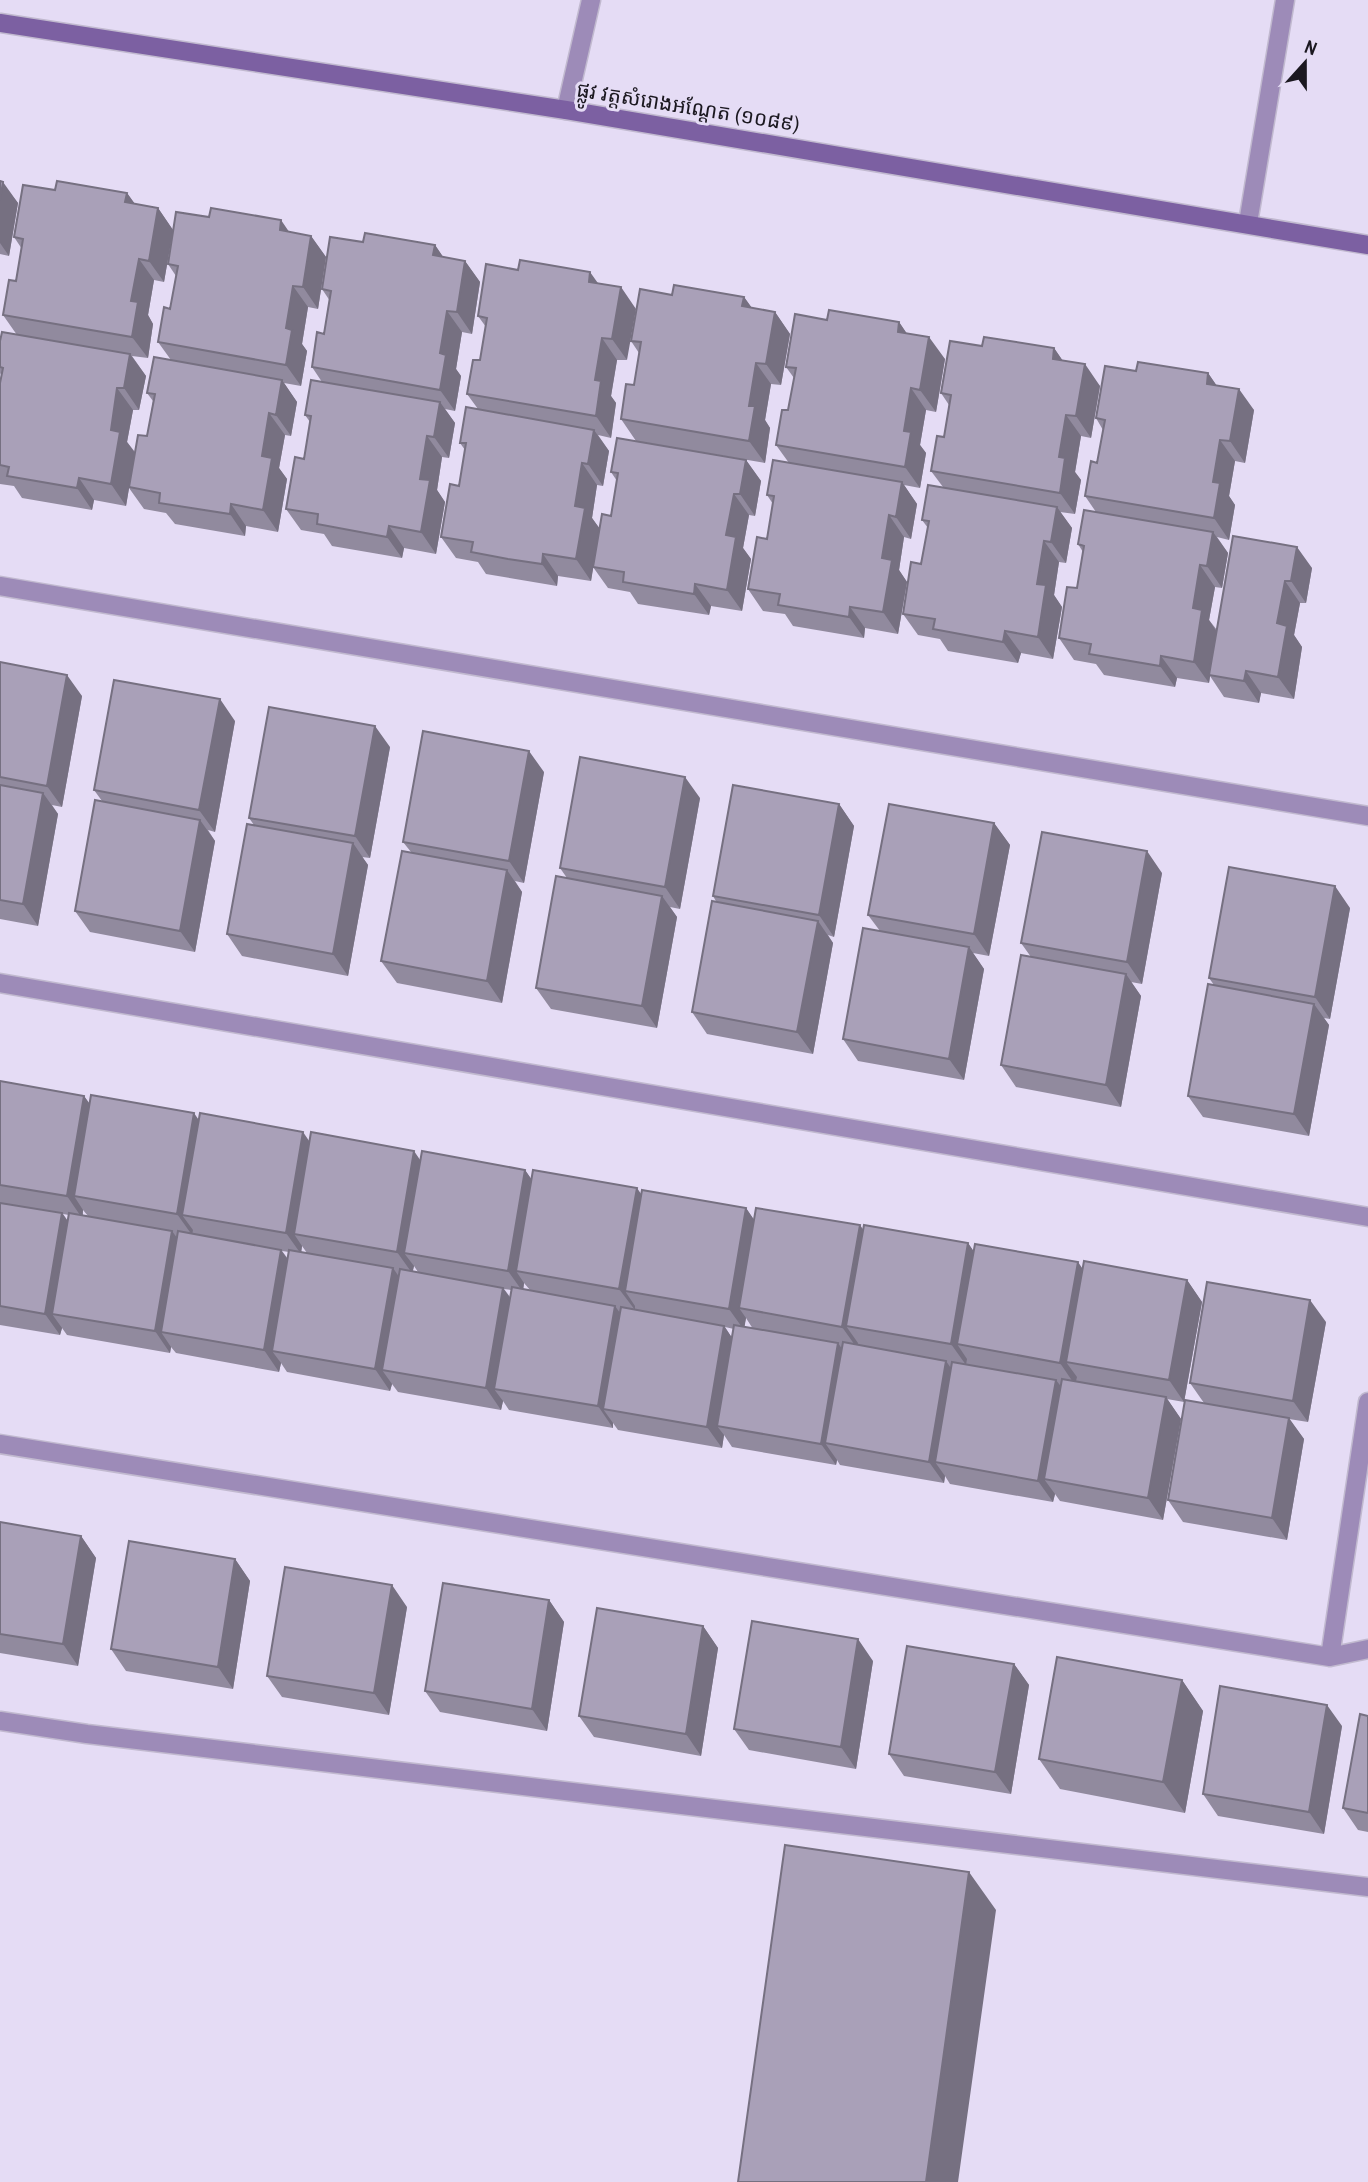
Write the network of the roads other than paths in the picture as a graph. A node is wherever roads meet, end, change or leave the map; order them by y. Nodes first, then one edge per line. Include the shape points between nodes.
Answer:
1 (591, 0) edge
2 (1285, 0) edge
3 (0, 23) edge
4 (566, 110) junction
5 (1248, 223) junction
6 (1368, 245) edge
7 (0, 586) edge
8 (1368, 816) edge
9 (0, 983) edge
10 (1368, 1217) edge
11 (1368, 1402) edge
12 (0, 1444) edge
13 (1368, 1649) edge
14 (1331, 1657) junction
15 (0, 1721) edge
16 (1368, 1887) edge

1 - 4 street
2 - 5 street
3 - 4 main road, ផ្លូវ វត្តសំរោងអណ្ដែត (១០៨៩)
4 - 5 main road, ផ្លូវ វត្តសំរោងអណ្ដែត (១០៨៩)
5 - 6 main road, ផ្លូវ វត្តសំរោងអណ្ដែត (១០៨៩)
7 - 8 street
9 - 10 street
11 - 14 street
12 - 14 street
13 - 14 street
15 - 16 street

